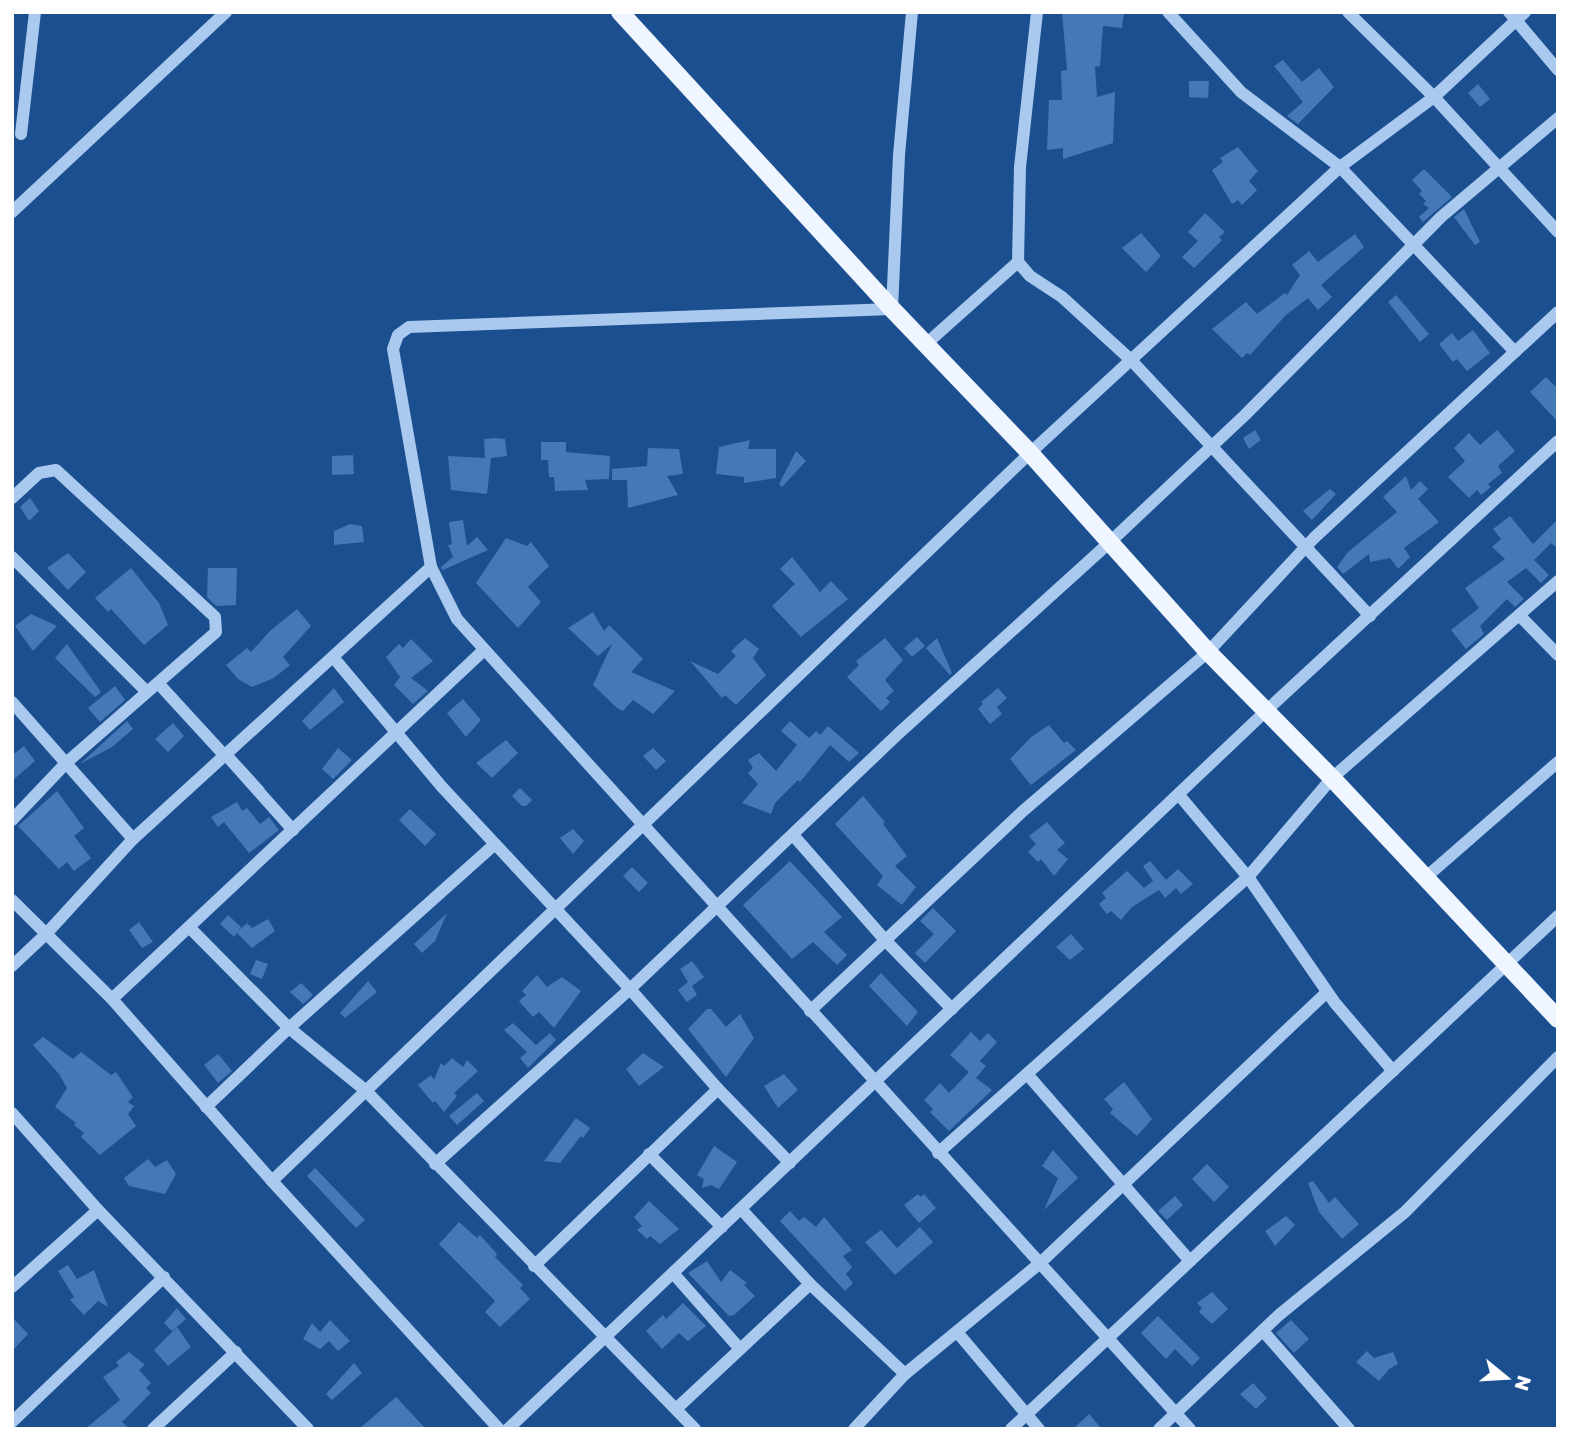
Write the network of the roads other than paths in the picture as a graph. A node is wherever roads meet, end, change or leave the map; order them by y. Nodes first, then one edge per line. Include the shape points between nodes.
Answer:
1 (35, 12) edge
2 (226, 12) edge
3 (620, 12) edge
4 (912, 12) edge
5 (1037, 12) edge
6 (1168, 12) edge
7 (1348, 12) edge
8 (1517, 15) edge
9 (1558, 69) edge
10 (1434, 97) junction
11 (1558, 118) edge
12 (21, 134) dead end
13 (1340, 167) junction
14 (1499, 169) junction
15 (12, 212) edge
16 (1558, 232) edge
17 (1412, 246) junction
18 (1018, 262) junction
19 (892, 309) junction
20 (1558, 312) edge
21 (926, 344) junction
22 (1516, 352) junction
23 (1131, 360) junction
24 (1558, 441) edge
25 (1210, 448) junction
26 (1030, 453) junction
27 (12, 498) edge
28 (1110, 542) junction
29 (1305, 548) junction
30 (12, 557) edge
31 (431, 567) junction
32 (1558, 581) edge
33 (1519, 615) junction
34 (1370, 616) junction
35 (484, 650) junction
36 (1208, 652) junction
37 (1558, 655) edge
38 (333, 657) junction
39 (158, 682) junction
40 (147, 692) junction
41 (12, 702) edge
42 (1267, 710) junction
43 (396, 733) junction
44 (225, 756) junction
45 (1558, 762) edge
46 (66, 763) junction
47 (1332, 778) junction
48 (259, 791) dead end
49 (1179, 795) junction
50 (12, 820) edge
51 (642, 827) junction
52 (293, 830) junction
53 (793, 835) junction
54 (133, 839) junction
55 (495, 844) junction
56 (1248, 877) junction
57 (1425, 878) junction
58 (12, 900) edge
59 (716, 908) junction
60 (557, 909) junction
61 (1558, 916) edge
62 (189, 927) junction
63 (46, 934) junction
64 (885, 940) junction
65 (1506, 964) junction
66 (12, 966) edge
67 (630, 989) junction
68 (1327, 992) junction
69 (112, 999) junction
70 (952, 1009) junction
71 (810, 1011) junction
72 (1558, 1019) edge
73 (289, 1028) junction
74 (1558, 1057) edge
75 (1393, 1071) junction
76 (1027, 1073) junction
77 (875, 1083) junction
78 (718, 1089) junction
79 (365, 1090) junction
80 (206, 1107) junction
81 (12, 1113) edge
82 (938, 1153) junction
83 (649, 1154) junction
84 (790, 1163) junction
85 (435, 1164) junction
86 (272, 1181) junction
87 (1124, 1184) junction
88 (741, 1209) junction
89 (98, 1210) junction
90 (722, 1227) junction
91 (1190, 1261) junction
92 (1039, 1264) junction
93 (534, 1266) junction
94 (673, 1273) junction
95 (164, 1277) junction
96 (810, 1284) junction
97 (12, 1287) edge
98 (1263, 1331) junction
99 (957, 1332) junction
100 (605, 1338) junction
101 (1107, 1338) junction
102 (740, 1349) junction
103 (236, 1352) junction
104 (905, 1374) junction
105 (676, 1409) junction
106 (1176, 1414) junction
107 (1026, 1415) junction
108 (12, 1422) edge
109 (153, 1429) edge
110 (308, 1429) edge
111 (499, 1429) edge
112 (508, 1429) edge
113 (695, 1429) edge
114 (854, 1429) edge
115 (1011, 1429) edge
116 (1039, 1429) edge
117 (1159, 1429) edge
118 (1190, 1429) edge
119 (1349, 1429) edge

1 - 12 street
2 - 15 street
3 - 19 main road
4 - 19 street
5 - 18 street via 1020,167
6 - 13 street via 1241,92
7 - 10 street
8 - 9 street
8 - 10 street
10 - 13 street
10 - 14 street
11 - 14 street
13 - 17 street
13 - 23 street
14 - 16 street
14 - 17 street
17 - 22 street
17 - 25 street
18 - 21 street
18 - 23 street
19 - 21 main road
19 - 31 street via 409,327 398,335 394,349
20 - 22 street
21 - 26 main road
22 - 29 street
23 - 25 street
23 - 26 street
24 - 34 street
25 - 28 street
25 - 29 street
26 - 28 main road
26 - 51 street
27 - 39 street via 39,473 56,470 215,617 216,632
28 - 36 main road
28 - 53 street
29 - 34 street
29 - 36 street
30 - 40 street
31 - 35 street via 457,620
31 - 38 street
32 - 33 street
33 - 37 street
33 - 47 street
34 - 42 street
35 - 43 street
35 - 51 street
36 - 42 main road
36 - 64 street via 1023,811
38 - 43 street
38 - 44 street
39 - 40 street
39 - 44 street
40 - 46 street
41 - 46 street
42 - 47 main road
42 - 49 street
43 - 52 street
43 - 55 street
44 - 54 street
45 - 57 street
46 - 50 street
46 - 54 street
47 - 56 street
47 - 57 main road
48 - 52 street via 226,757
49 - 56 street
49 - 70 street
51 - 59 street
51 - 60 street
52 - 62 street
53 - 59 street
53 - 64 street
54 - 63 street
55 - 60 street
55 - 73 street
56 - 68 street
56 - 76 street
57 - 65 main road
58 - 63 street
59 - 67 street
59 - 71 street
60 - 67 street
60 - 79 street
61 - 65 street
62 - 69 street
62 - 73 street
63 - 66 street
63 - 69 street
64 - 70 street
64 - 71 street
65 - 72 main road
65 - 75 street
67 - 78 street
67 - 85 street
68 - 75 street
68 - 87 street
69 - 80 street
70 - 77 street
71 - 77 street
73 - 79 street
73 - 80 street
74 - 98 street via 1405,1212
75 - 91 street
76 - 82 street
76 - 87 street
77 - 82 street
77 - 84 street
78 - 83 street
78 - 84 street
79 - 85 street
79 - 86 street
80 - 86 street
81 - 89 street
82 - 92 street
83 - 90 street
83 - 93 street
84 - 88 street
85 - 93 street
86 - 111 street
87 - 91 street
87 - 92 street
88 - 90 street
88 - 96 street
89 - 95 street
89 - 97 street
90 - 94 street
91 - 101 street
92 - 99 street
92 - 101 street
93 - 100 street
94 - 100 street
94 - 102 street
95 - 103 street
95 - 108 street
96 - 102 street
96 - 104 street
98 - 106 street
98 - 119 street
99 - 104 street
99 - 107 street
100 - 105 street
100 - 112 street
101 - 106 street
101 - 107 street
102 - 105 street
103 - 109 street
103 - 110 street
104 - 114 street
105 - 113 street
106 - 117 street
106 - 118 street
107 - 115 street
107 - 116 street

